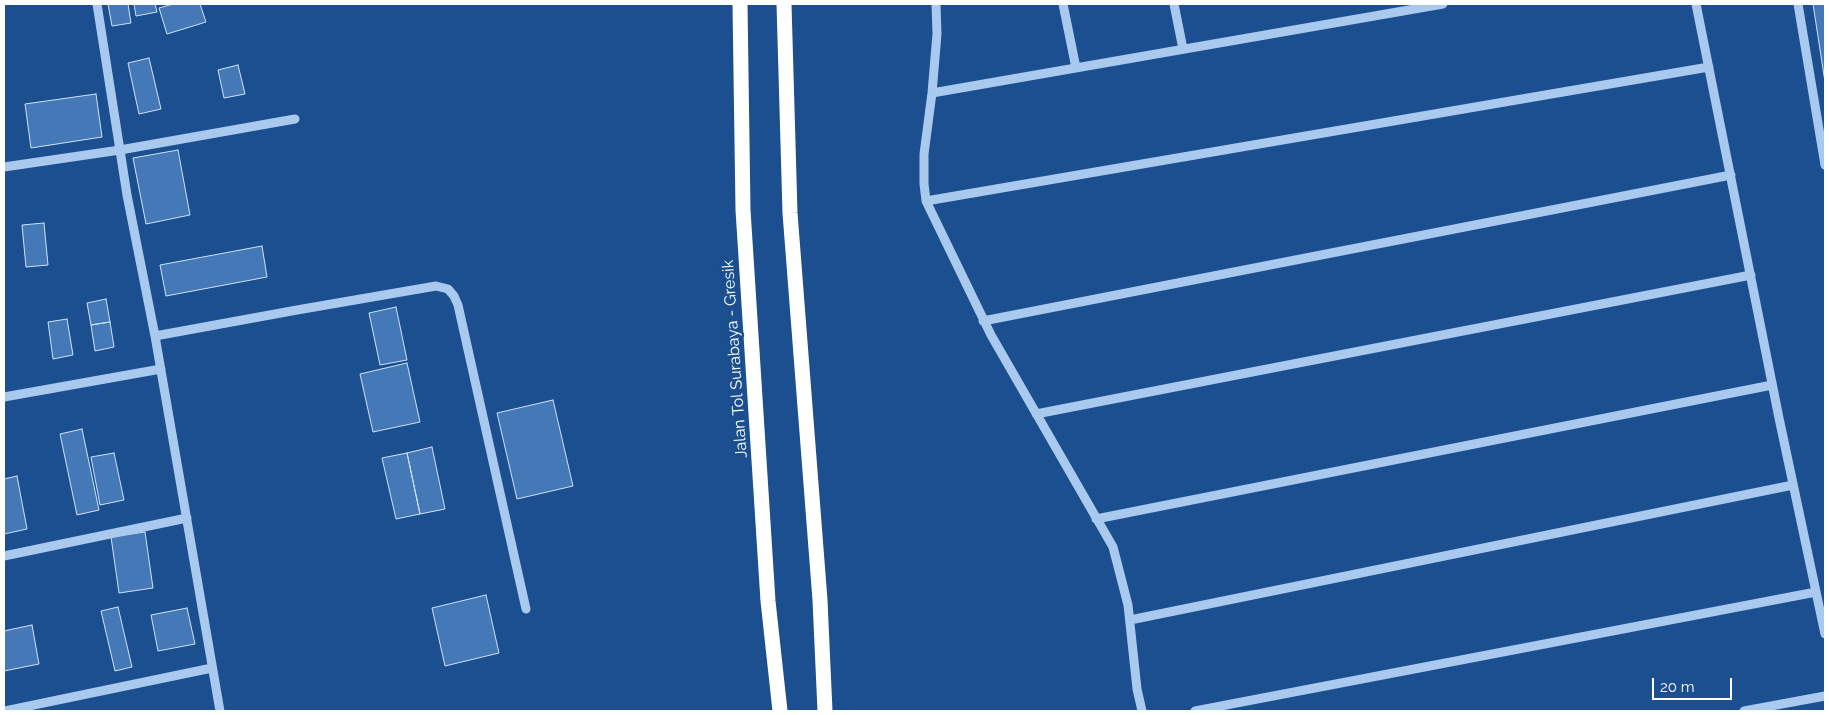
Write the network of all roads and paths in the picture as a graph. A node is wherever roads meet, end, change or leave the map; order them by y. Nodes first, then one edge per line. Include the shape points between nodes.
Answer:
1 (97, 4) edge
2 (740, 4) edge
3 (784, 4) edge
4 (936, 4) edge
5 (1063, 4) edge
6 (1174, 4) edge
7 (1443, 4) edge
8 (1696, 4) edge
9 (1798, 4) edge
10 (1183, 49) junction
11 (1709, 67) junction
12 (1076, 68) junction
13 (932, 93) junction
14 (295, 119) dead end
15 (120, 150) junction
16 (1825, 165) edge
17 (4, 167) edge
18 (1730, 175) junction
19 (926, 201) junction
20 (1751, 275) junction
21 (983, 321) junction
22 (155, 336) junction
23 (161, 369) junction
24 (1772, 385) junction
25 (4, 397) edge
26 (1036, 414) junction
27 (1793, 485) junction
28 (186, 518) junction
29 (1096, 519) junction
30 (4, 556) edge
31 (1816, 592) junction
32 (526, 608) dead end
33 (1130, 620) junction
34 (1825, 634) edge
35 (212, 668) junction
36 (1825, 696) edge
37 (5, 711) edge
38 (220, 711) edge
39 (780, 711) edge
40 (825, 711) edge
41 (1142, 711) edge
42 (1195, 711) edge
43 (1744, 711) edge

1 - 15 street
2 - 39 highway, Jalan Tol Surabaya - Gresik via 743,210 768,592
3 - 40 highway via 790,213 820,600
4 - 13 street
5 - 12 street
6 - 10 street
7 - 10 street
8 - 11 street
9 - 16 street
10 - 12 street
11 - 18 street
11 - 19 street
12 - 13 street
13 - 19 street via 924,154
14 - 15 street
15 - 17 street
15 - 22 street
18 - 20 street
18 - 21 street
19 - 21 street
20 - 24 street
20 - 26 street
21 - 26 street
22 - 23 street
22 - 32 street via 436,286 448,289 458,305
23 - 25 street
23 - 28 street
24 - 27 street
24 - 29 street
26 - 29 street
27 - 31 street
27 - 33 street
28 - 30 street
28 - 35 street
29 - 33 street via 1113,547
31 - 34 street
31 - 42 street
33 - 41 street
35 - 37 street
35 - 38 street
36 - 43 street

